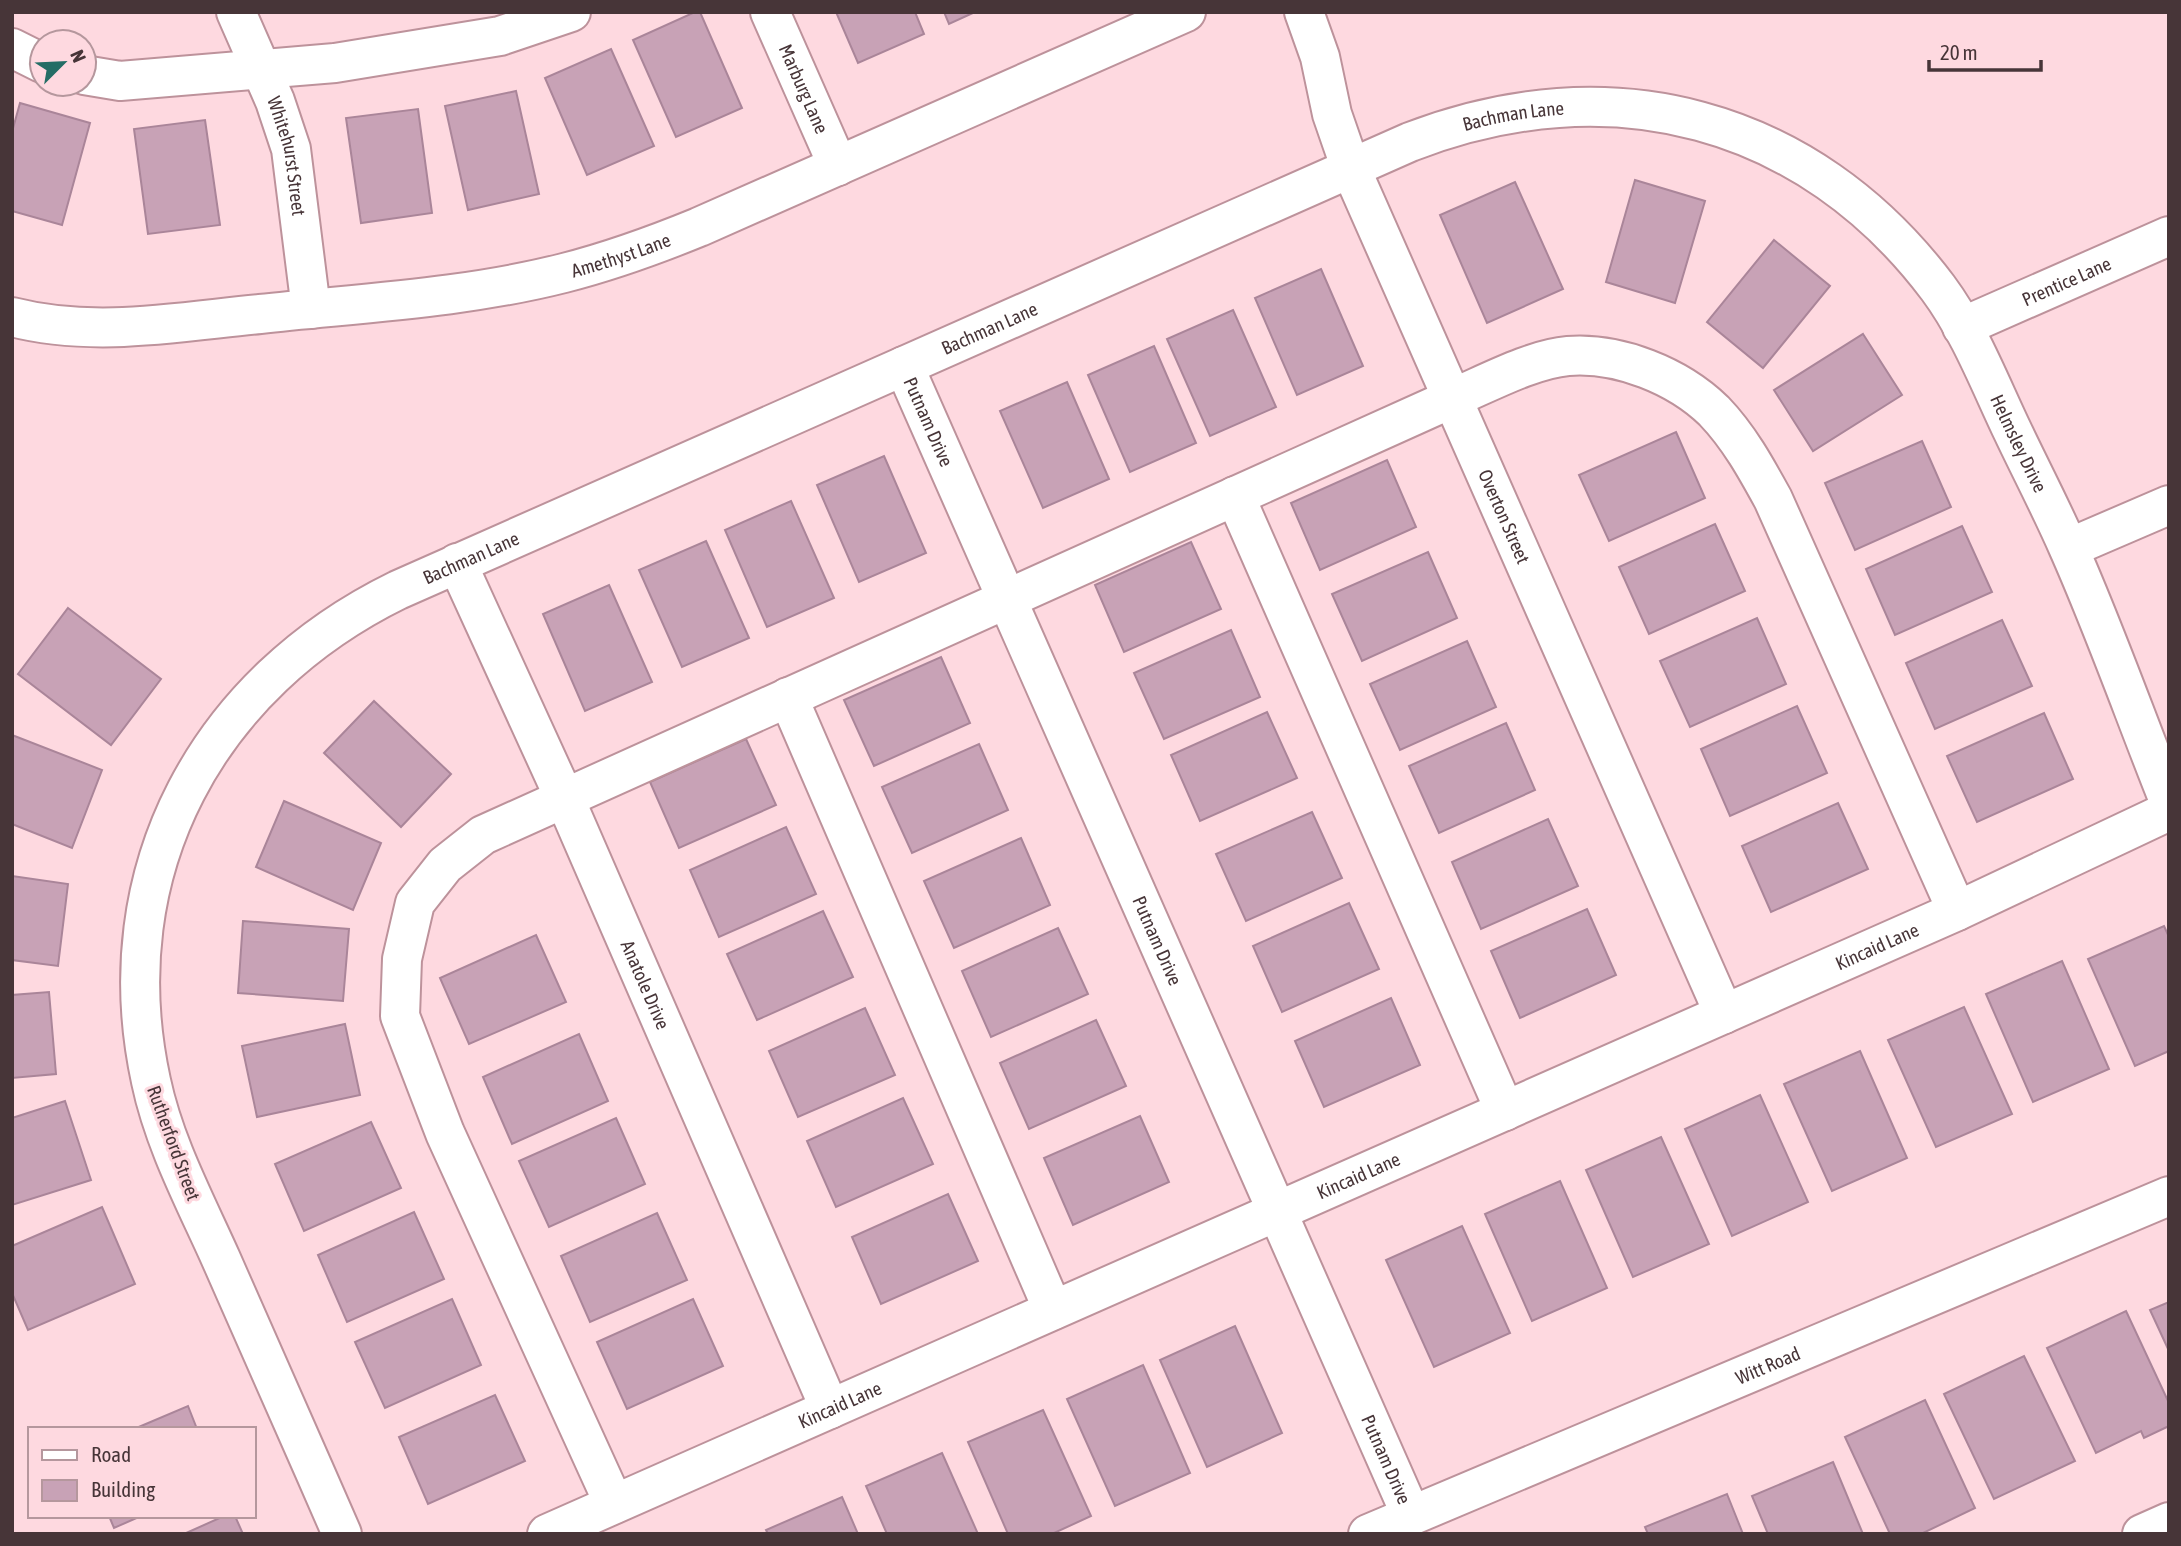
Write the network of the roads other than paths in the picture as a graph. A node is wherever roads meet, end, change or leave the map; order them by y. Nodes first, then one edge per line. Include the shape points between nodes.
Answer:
1 (236, 12) edge
2 (571, 12) edge
3 (771, 12) edge
4 (1186, 12) edge
5 (1304, 12) edge
6 (498, 24) edge
7 (12, 48) edge
8 (28, 56) edge
9 (262, 71) junction
10 (98, 77) edge
11 (1780, 152) joint
12 (838, 166) junction
13 (1351, 169) junction
14 (2169, 236) edge
15 (311, 309) junction
16 (12, 317) edge
17 (1962, 327) junction
18 (904, 366) junction
19 (1453, 398) junction
20 (1235, 496) junction
21 (2169, 505) edge
22 (2069, 548) junction
23 (457, 563) junction
24 (1007, 599) junction
25 (788, 697) junction
26 (243, 705) joint
27 (564, 797) junction
28 (2169, 800) edge
29 (2169, 811) edge
30 (1957, 911) junction
31 (1724, 1014) junction
32 (1505, 1111) junction
33 (2169, 1196) edge
34 (1278, 1212) junction
35 (1053, 1310) junction
36 (830, 1409) junction
37 (614, 1504) junction
38 (1411, 1515) junction
39 (2169, 1522) edge
40 (342, 1534) edge
41 (547, 1534) edge
42 (1368, 1534) edge
43 (2141, 1534) edge

1 - 9 street, Whitehurst Street
2 - 6 street
3 - 12 street, Marburg Lane
4 - 12 street, Amethyst Lane
5 - 13 street, Overton Street
6 - 9 street via 335,63
7 - 8 street
9 - 10 street via 120,81
9 - 15 street, Whitehurst Street via 291,149
11 - 13 street, Bachman Lane via 1731,131 1660,112 1575,106 1512,113 1450,127
11 - 17 street, Helmsley Drive via 1826,179 1884,226 1940,291
12 - 15 street, Amethyst Lane via 655,245 574,270 516,283
13 - 18 street, Bachman Lane
13 - 19 street, Overton Street
14 - 17 street, Prentice Lane
15 - 16 street, Amethyst Lane via 109,328 67,327
17 - 22 street, Helmsley Drive
18 - 23 street, Bachman Lane
18 - 24 street, Putnam Drive
19 - 20 street
19 - 30 street via 1567,356 1621,361 1671,379 1713,411 1747,452 1773,499
19 - 31 street, Overton Street
20 - 24 street
20 - 32 street
21 - 22 street
22 - 28 street, Helmsley Drive
23 - 26 street, Bachman Lane via 330,627 279,668
23 - 27 street, Anatole Drive
24 - 25 street
24 - 34 street, Putnam Drive
25 - 27 street
25 - 35 street
26 - 40 street, Rutherford Street via 197,771 163,844 152,883 141,963 144,1044 151,1083 177,1160
27 - 36 street, Anatole Drive
27 - 37 street via 483,835 445,865 415,903 402,959 400,1016 444,1133
29 - 30 street, Kincaid Lane
30 - 31 street, Kincaid Lane
31 - 32 street, Kincaid Lane
32 - 34 street, Kincaid Lane
33 - 38 street, Witt Road
34 - 35 street, Kincaid Lane
34 - 38 street, Putnam Drive
35 - 36 street, Kincaid Lane
36 - 37 street, Kincaid Lane
37 - 41 street, Kincaid Lane
38 - 42 street, Witt Road
39 - 43 street

